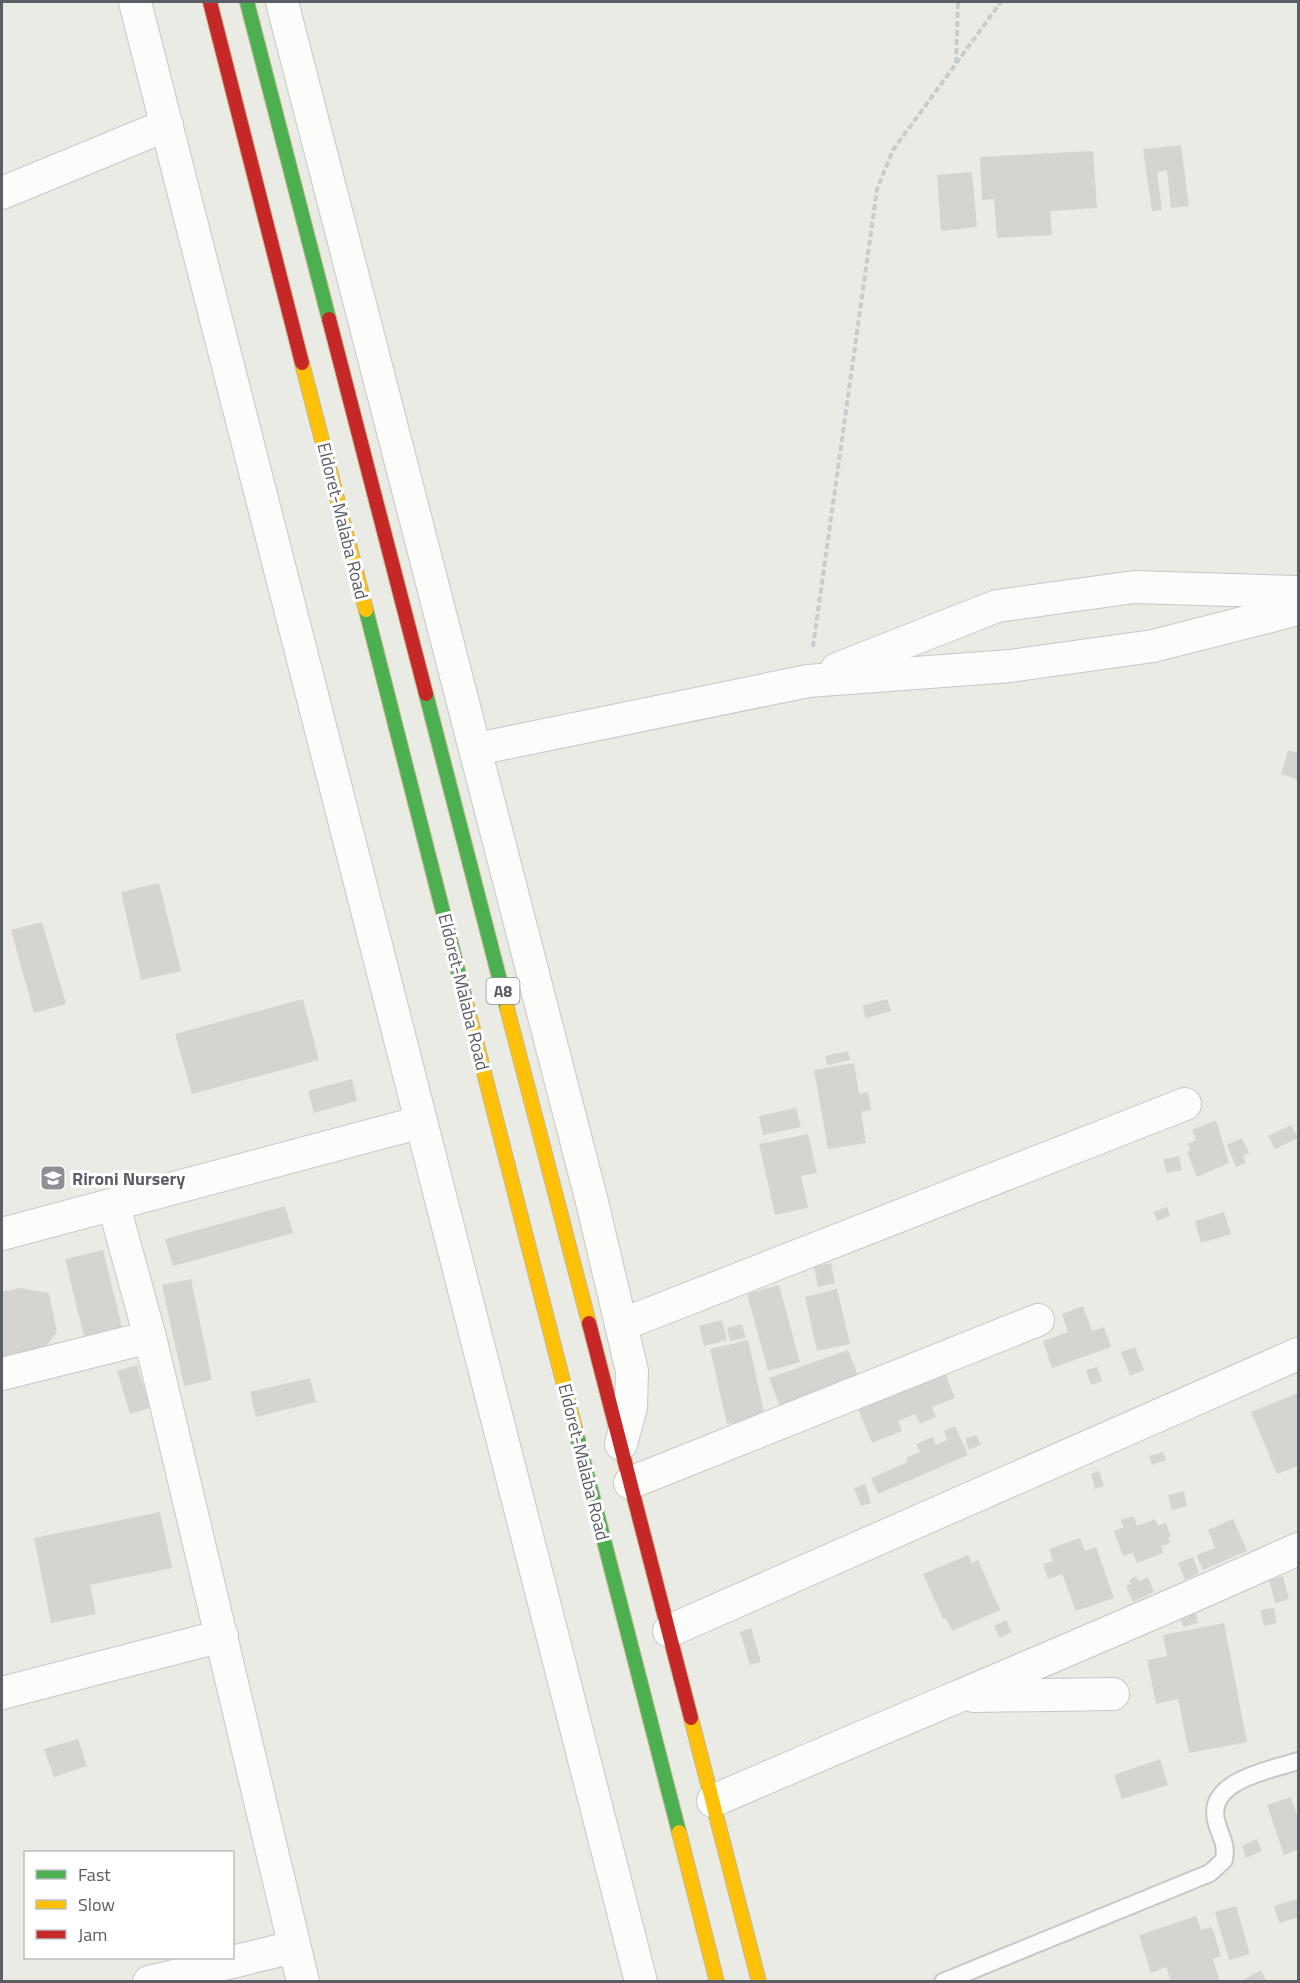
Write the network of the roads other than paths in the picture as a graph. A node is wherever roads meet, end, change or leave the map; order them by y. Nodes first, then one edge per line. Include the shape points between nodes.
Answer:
1 (135, 2) edge
2 (210, 2) edge
3 (247, 2) edge
4 (282, 2) edge
5 (166, 125) junction
6 (2, 193) edge
7 (1299, 592) edge
8 (1299, 609) edge
9 (808, 681) junction
10 (477, 749) junction
11 (1185, 1104) dead end
12 (421, 1122) junction
13 (114, 1206) junction
14 (2, 1234) edge
15 (1038, 1320) dead end
16 (621, 1325) junction
17 (150, 1337) junction
18 (1299, 1354) edge
19 (2, 1374) edge
20 (621, 1444) junction
21 (630, 1483) junction
22 (1299, 1548) edge
23 (669, 1631) junction
24 (222, 1636) junction
25 (2, 1693) edge
26 (1113, 1694) dead end
27 (949, 1698) junction
28 (1299, 1761) edge
29 (713, 1801) junction
30 (294, 1947) junction
31 (148, 1982) edge
32 (303, 1982) edge
33 (641, 1982) edge
34 (717, 1982) edge
35 (759, 1982) edge
36 (942, 1982) edge

1 - 5 street
2 - 34 highway, Eldoret-Malaba Road / A8
3 - 20 highway, Eldoret-Malaba Road / A8
4 - 10 street, Eldoret-Malaba Road
5 - 6 street
5 - 12 street
7 - 9 street via 1134,587 997,606
8 - 9 street via 1141,647 1010,666
9 - 10 street
10 - 16 street, Eldoret-Malaba Road
11 - 16 street
12 - 13 street
12 - 33 street
13 - 14 street
13 - 17 street
15 - 21 street
16 - 20 street, Eldoret-Malaba Road via 632,1371 632,1407
17 - 19 street
17 - 24 street
18 - 23 street
20 - 21 highway, Eldoret-Malaba Road / A8
21 - 23 highway, Eldoret-Malaba Road / A8
22 - 27 street via 1173,1606
23 - 29 highway, Eldoret-Malaba Road / A8
24 - 25 street
24 - 30 street
26 - 27 street
27 - 29 street
28 - 36 lane via 1230,1784 1218,1798 1215,1819 1226,1845 1224,1860 1210,1872
29 - 35 highway, Eldoret-Malaba Road / A8
30 - 31 street
30 - 32 street

